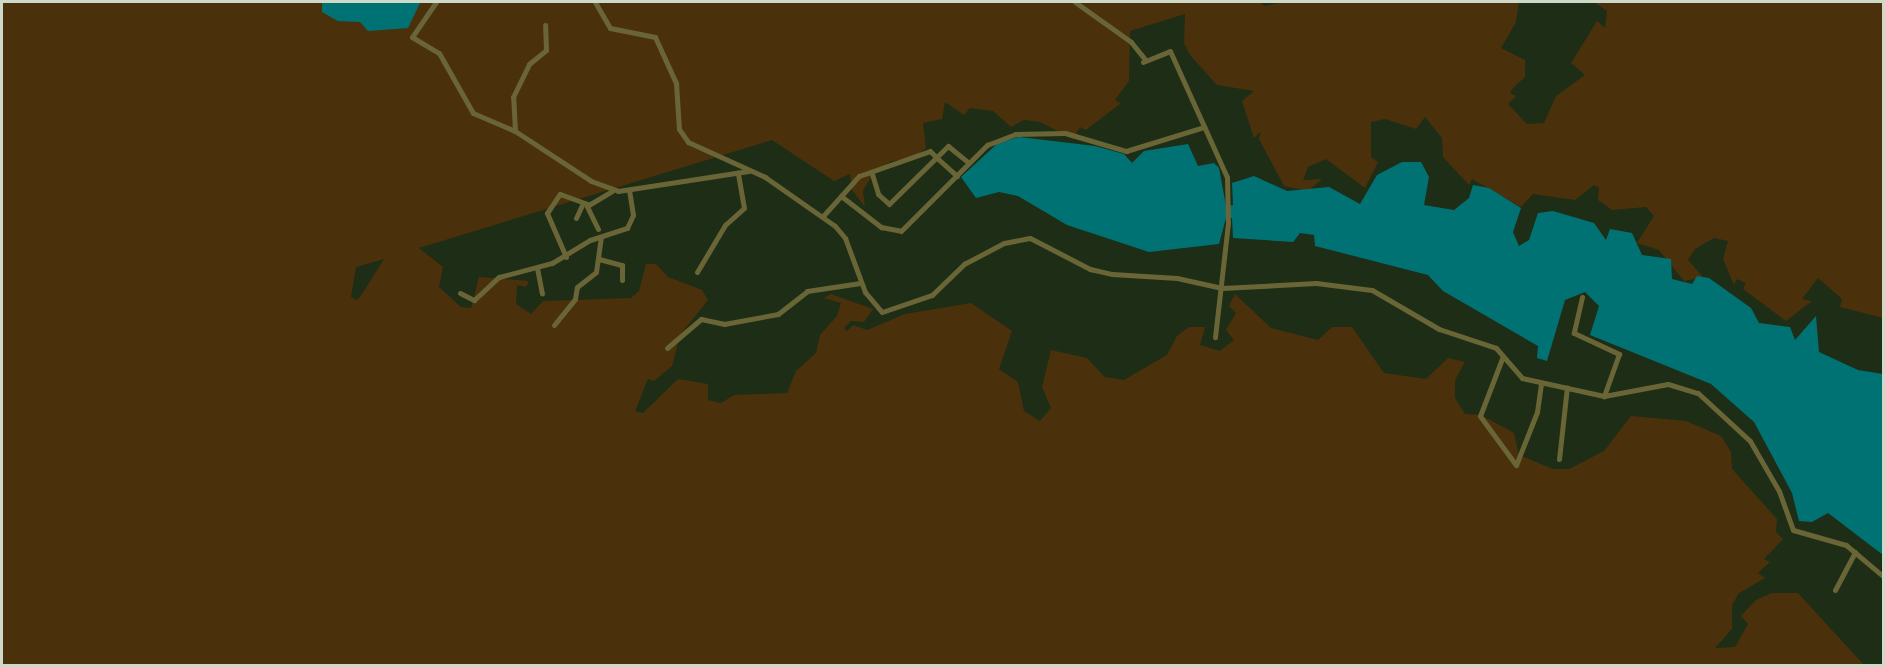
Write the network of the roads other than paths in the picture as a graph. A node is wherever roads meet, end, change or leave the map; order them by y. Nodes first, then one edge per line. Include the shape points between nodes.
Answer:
1 (436, 2) edge
2 (595, 2) edge
3 (1075, 2) edge
4 (545, 25) dead end
5 (1204, 127) junction
6 (515, 131) junction
7 (937, 158) junction
8 (968, 162) junction
9 (750, 170) junction
10 (738, 173) junction
11 (872, 174) junction
12 (957, 176) junction
13 (629, 190) junction
14 (612, 191) junction
15 (841, 195) junction
16 (585, 205) junction
17 (822, 216) junction
18 (576, 218) dead end
19 (598, 229) dead end
20 (601, 238) junction
21 (566, 257) junction
22 (599, 259) junction
23 (537, 268) junction
24 (697, 272) dead end
25 (622, 280) dead end
26 (860, 283) junction
27 (1222, 288) junction
28 (460, 293) dead end
29 (542, 294) dead end
30 (1582, 297) dead end
31 (554, 325) dead end
32 (1215, 338) dead end
33 (667, 348) dead end
34 (1503, 356) junction
35 (1541, 383) junction
36 (1567, 387) junction
37 (1604, 396) junction
38 (1559, 459) dead end
39 (1855, 552) junction
40 (1884, 577) edge
41 (1835, 590) dead end

1 - 6 street via 412,37 440,53 473,113
2 - 9 street via 610,28 655,37 676,83 679,129 688,142
3 - 5 street via 1093,20 1128,40 1144,61 1170,51
4 - 6 street via 546,50 529,64 513,97
5 - 8 street via 1126,151 1065,133 1022,133 987,145
5 - 27 street via 1227,177 1228,223
6 - 14 street via 559,163
7 - 8 street via 950,145
7 - 11 street via 930,151
7 - 11 street via 889,204 878,194
7 - 12 street
8 - 12 street
9 - 10 street
9 - 17 street
10 - 13 street
10 - 24 street via 744,208 725,225
11 - 15 street via 854,178
12 - 15 street via 897,232 881,227
13 - 14 street
13 - 20 street via 629,226
14 - 16 street
15 - 17 street
16 - 18 street
16 - 19 street
16 - 21 street via 560,194 547,213
17 - 26 street via 845,238
20 - 21 street
20 - 22 street
21 - 23 street
22 - 25 street via 622,265
22 - 31 street via 596,272 577,286 575,299
23 - 28 street via 499,277 474,300
23 - 29 street
26 - 27 street via 884,313 932,295 964,264 1004,243 1030,238 1095,272
26 - 33 street via 807,291 778,314 724,324 701,319
27 - 32 street
27 - 34 street via 1316,283 1372,290 1439,329 1488,344
30 - 37 street via 1574,333 1619,354
34 - 35 street via 1522,378
34 - 35 street via 1480,416 1516,465 1537,412
35 - 36 street
36 - 37 street
36 - 38 street
37 - 39 street via 1668,384 1698,393 1750,441 1779,491 1793,530 1836,539
39 - 40 street
39 - 41 street

